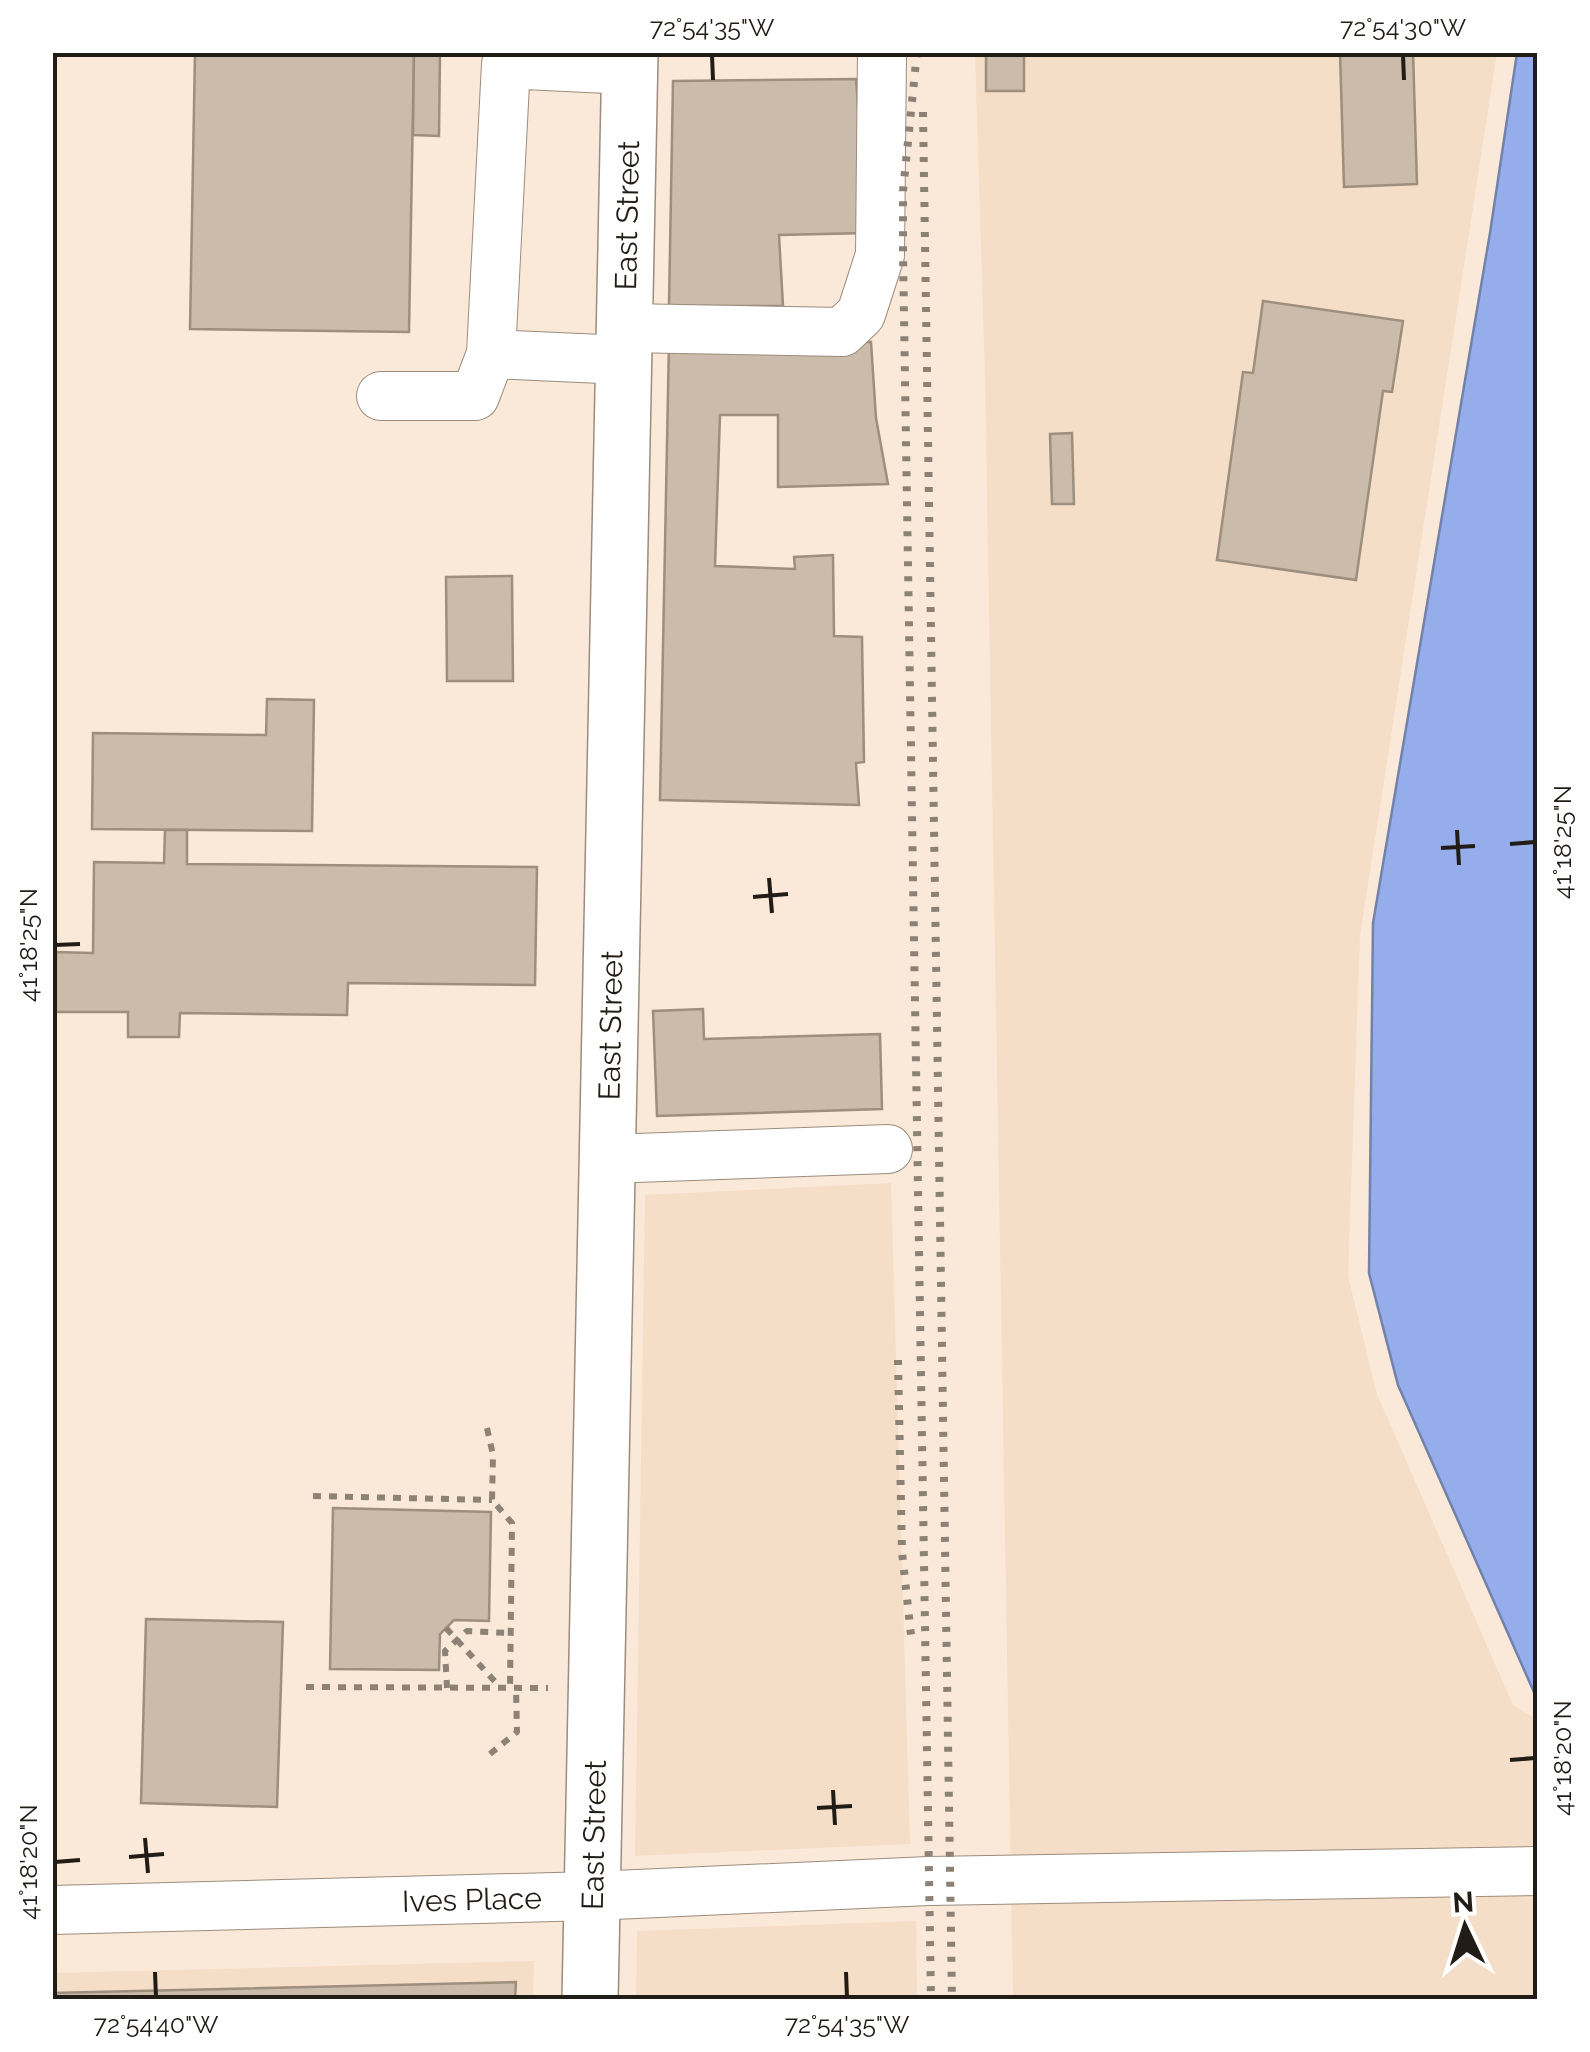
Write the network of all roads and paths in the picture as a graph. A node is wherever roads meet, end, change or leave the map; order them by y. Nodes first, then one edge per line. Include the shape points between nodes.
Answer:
1 (882, 52) edge
2 (629, 61) edge
3 (624, 344) junction
4 (491, 354) junction
5 (381, 396) dead end
6 (888, 1149) dead end
7 (607, 1159) junction
8 (487, 1428) dead end
9 (313, 1496) dead end
10 (492, 1500) junction
11 (446, 1628) dead end
12 (509, 1633) junction
13 (457, 1641) junction
14 (306, 1687) dead end
15 (447, 1688) junction
16 (509, 1688) junction
17 (548, 1688) dead end
18 (490, 1754) dead end
19 (1538, 1871) edge
20 (618, 1895) junction
21 (52, 1910) edge
22 (590, 2000) edge

1 - 3 street via 880,254 861,314 842,332
2 - 3 main road, East Street
2 - 4 street via 506,64
3 - 4 street
3 - 7 main road, East Street
4 - 5 street via 475,396
6 - 7 street
7 - 20 main road, East Street
8 - 10 path
9 - 10 path
10 - 12 path via 512,1523
11 - 13 path
12 - 13 path via 467,1632
12 - 16 path
13 - 15 path via 445,1652
13 - 16 path
14 - 15 path
15 - 16 path
16 - 17 path
16 - 18 path via 517,1732
19 - 20 street, Ives Place via 930,1881
20 - 21 street, Ives Place
20 - 22 main road, East Street

